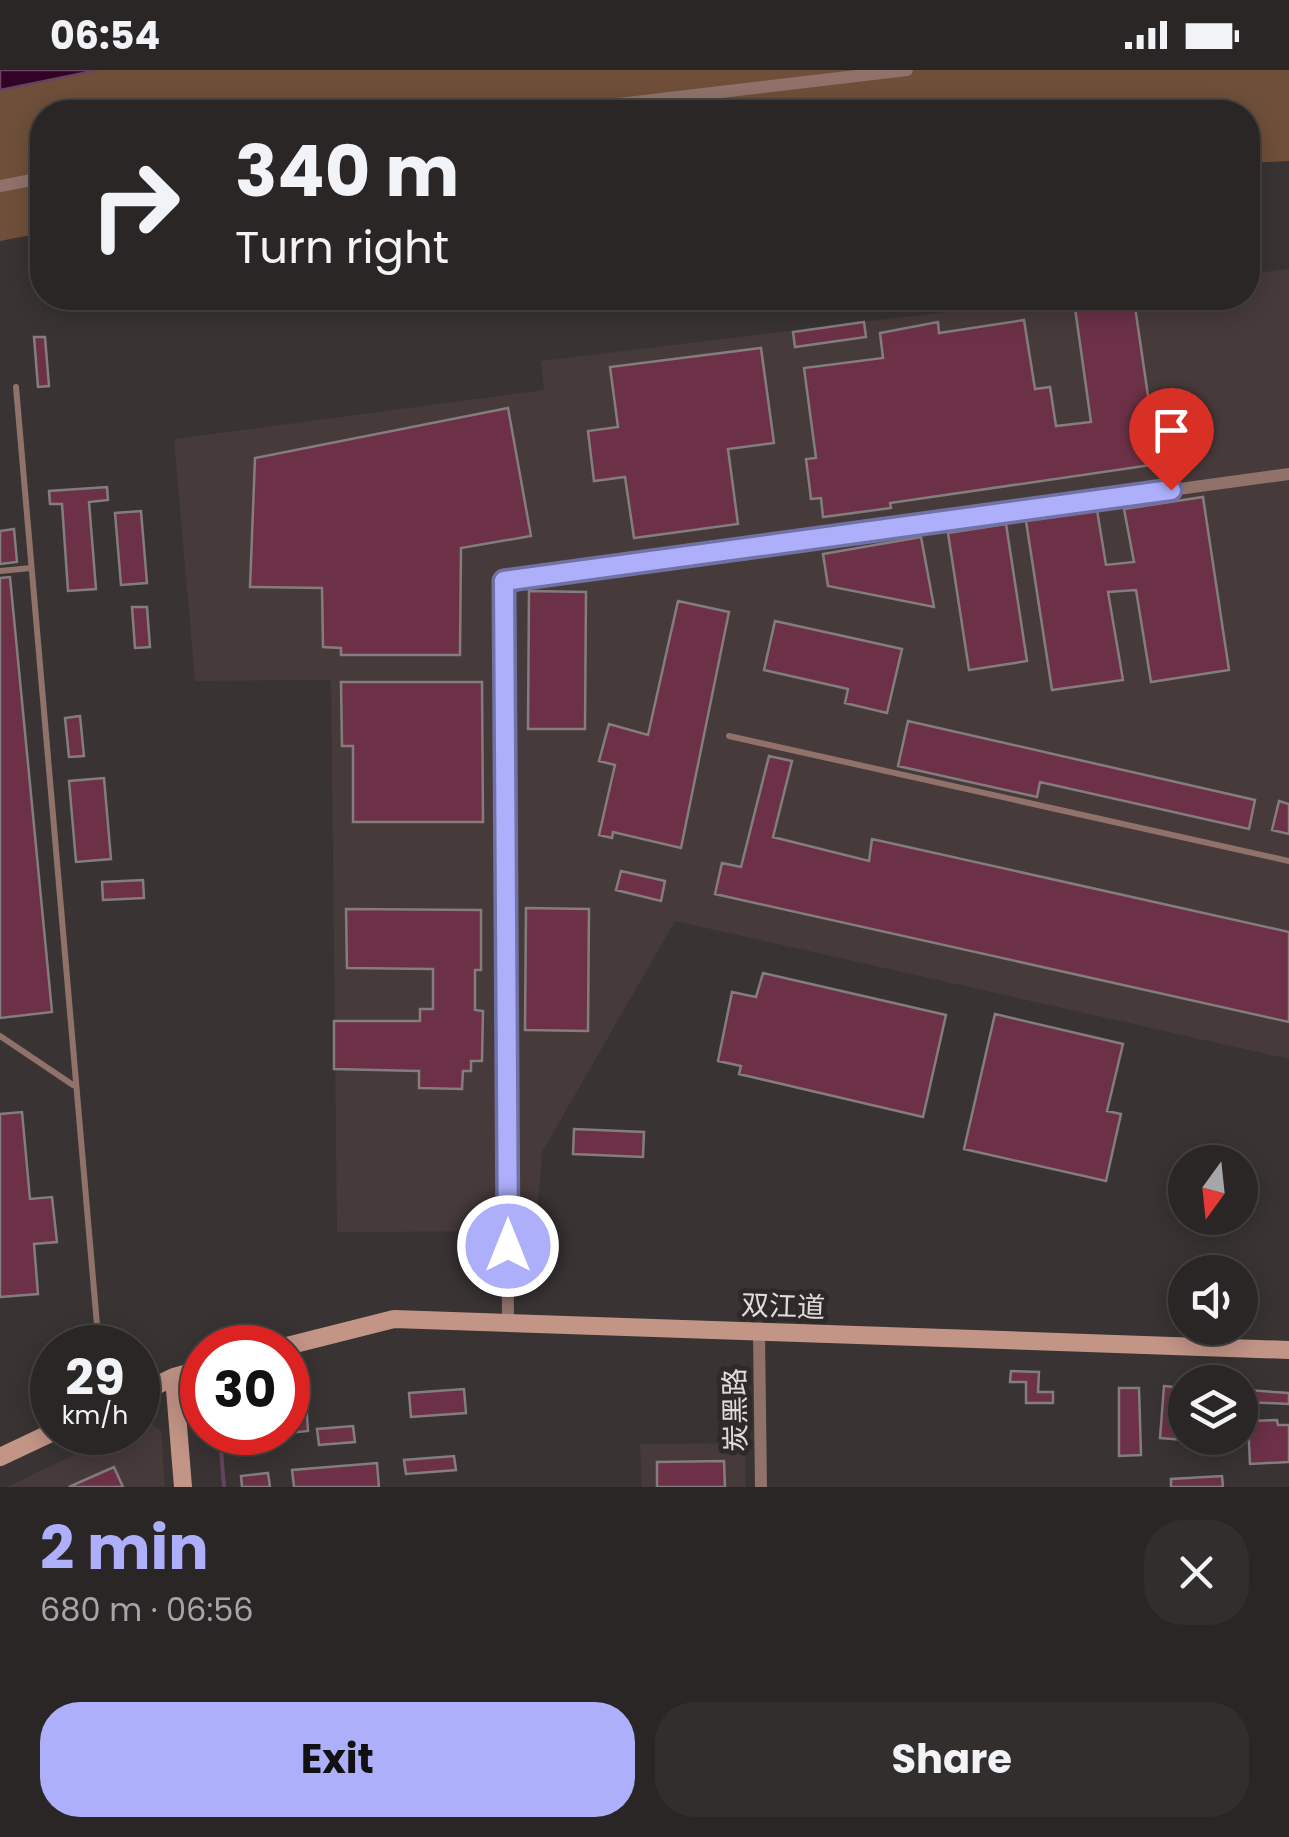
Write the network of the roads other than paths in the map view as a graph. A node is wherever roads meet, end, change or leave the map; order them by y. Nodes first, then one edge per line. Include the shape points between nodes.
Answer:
1 (907, 70) edge
2 (653, 100) edge
3 (30, 180) edge
4 (0, 186) edge
5 (16, 387) dead end
6 (1289, 474) edge
7 (31, 568) junction
8 (0, 571) edge
9 (729, 736) dead end
10 (1289, 862) edge
11 (0, 1036) edge
12 (74, 1086) junction
13 (508, 1324) junction
14 (97, 1325) edge
15 (759, 1332) junction
16 (310, 1340) edge
17 (1289, 1350) edge
18 (180, 1375) edge
19 (174, 1377) junction
20 (160, 1384) edge
21 (30, 1443) edge
22 (0, 1457) edge
23 (183, 1487) edge
24 (761, 1487) edge

1 - 2 street
3 - 4 street
5 - 7 lane
6 - 13 street via 504,581
7 - 8 lane
7 - 12 lane
9 - 10 lane
11 - 12 lane
12 - 14 lane
13 - 15 main road, 双江道
13 - 16 main road, 双江道 via 394,1320
15 - 17 main road, 双江道
15 - 24 street, 炭黑路
18 - 19 main road
19 - 20 main road
19 - 23 main road
21 - 22 main road

